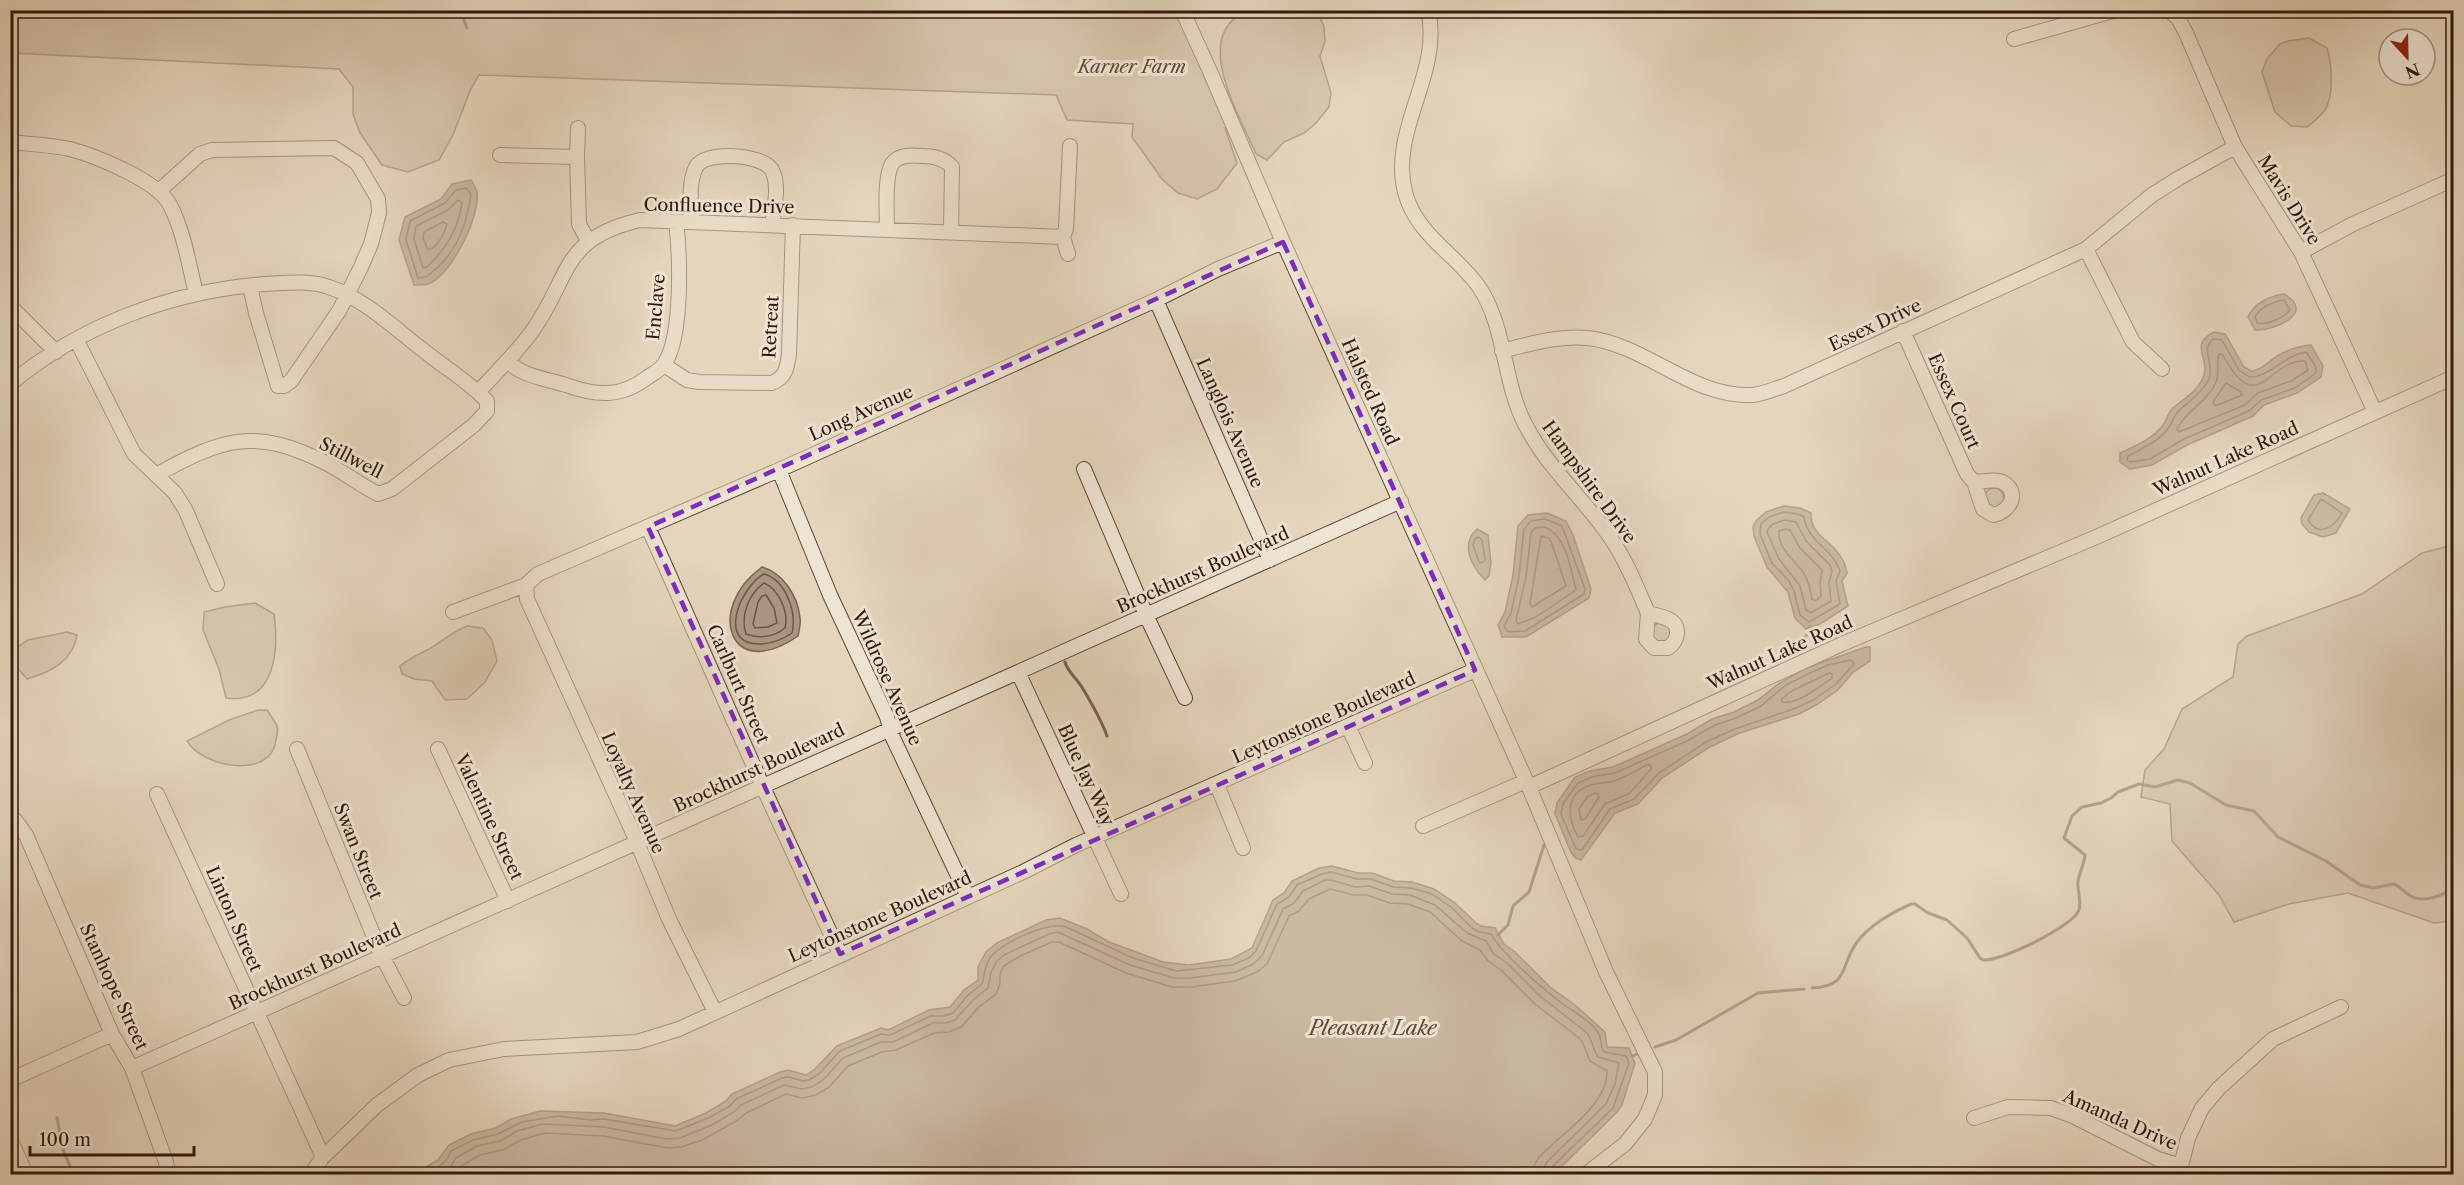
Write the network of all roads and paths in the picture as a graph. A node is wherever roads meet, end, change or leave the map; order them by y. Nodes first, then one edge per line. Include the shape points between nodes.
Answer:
1 (1182, 10) edge
2 (1428, 10) edge
3 (2116, 10) edge
4 (2168, 10) edge
5 (2014, 39) dead end
6 (578, 128) dead end
7 (10, 142) edge
8 (1070, 146) dead end
9 (2235, 147) junction
10 (500, 155) dead end
11 (577, 157) junction
12 (2454, 178) edge
13 (159, 191) junction
14 (676, 221) junction
15 (692, 222) junction
16 (772, 225) junction
17 (793, 225) junction
18 (887, 230) junction
19 (951, 232) junction
20 (1063, 237) junction
21 (588, 241) junction
22 (1282, 242) junction
23 (2086, 249) junction
24 (2301, 252) junction
25 (1068, 254) dead end
26 (250, 286) junction
27 (196, 294) junction
28 (346, 296) junction
29 (1156, 300) junction
30 (10, 306) edge
31 (1903, 331) junction
32 (76, 341) junction
33 (1502, 351) junction
34 (56, 352) junction
35 (507, 362) junction
36 (664, 365) junction
37 (2162, 369) dead end
38 (2454, 377) edge
39 (10, 384) edge
40 (478, 392) junction
41 (2375, 412) junction
42 (1084, 469) dead end
43 (779, 470) junction
44 (156, 475) junction
45 (1974, 482) dead end
46 (1401, 501) junction
47 (648, 527) junction
48 (1270, 560) junction
49 (217, 584) dead end
50 (526, 585) junction
51 (453, 612) dead end
52 (1648, 613) dead end
53 (1146, 615) junction
54 (1475, 670) junction
55 (1018, 672) junction
56 (1185, 698) dead end
57 (1348, 726) junction
58 (890, 728) junction
59 (297, 749) dead end
60 (438, 749) dead end
61 (1365, 763) dead end
62 (1527, 784) junction
63 (1217, 785) junction
64 (763, 787) junction
65 (157, 794) dead end
66 (13, 820) edge
67 (1423, 826) dead end
68 (1096, 837) junction
69 (637, 843) junction
70 (1243, 848) dead end
71 (1121, 894) dead end
72 (968, 897) junction
73 (508, 901) junction
74 (840, 954) junction
75 (382, 956) junction
76 (404, 998) dead end
77 (2341, 1006) dead end
78 (257, 1012) junction
79 (715, 1012) junction
80 (112, 1034) junction
81 (132, 1068) junction
82 (10, 1080) edge
83 (1974, 1118) dead end
84 (10, 1139) edge
85 (323, 1157) junction
86 (2180, 1170) edge
87 (26, 1174) edge
88 (168, 1174) edge
89 (311, 1174) edge
90 (1586, 1174) edge

1 - 22 street, Halsted Road
2 - 33 street, Hampshire Drive via 1432,39 1402,148 1405,191 1418,223 1479,288 1489,306
3 - 5 street
4 - 9 street, Mavis Drive via 2186,33
6 - 11 street
7 - 13 street via 72,150 120,169
8 - 20 street
9 - 23 street, Essex Drive via 2152,195
9 - 24 street, Mavis Drive
10 - 11 street
11 - 21 street via 579,224
12 - 24 street
13 - 27 street via 170,203 179,228
13 - 28 street via 200,154 212,150 334,148 357,163 378,199 379,213 371,244
14 - 15 street, Confluence Drive
14 - 21 street, Confluence Drive via 640,220 617,226
14 - 36 street, Enclave via 677,317
15 - 16 street, Confluence Drive
15 - 16 street via 691,193 700,162 715,157 746,158 763,161 773,172
16 - 17 street, Confluence Drive
17 - 18 street, Confluence Drive
17 - 36 street, Retreat via 789,354 780,380 699,382 687,380
18 - 19 street, Confluence Drive
18 - 19 street via 892,164 914,155 938,158 952,167
19 - 20 street, Confluence Drive
20 - 25 street
21 - 35 street, Confluence Drive via 576,253 530,334
22 - 29 street, Long Avenue
22 - 46 street, Halsted Road
23 - 31 street, Essex Drive
23 - 37 street via 2133,342
24 - 41 street, Mavis Drive
26 - 27 street
26 - 28 street via 328,286
26 - 28 street via 278,386 284,387 326,331
27 - 32 street via 141,309
28 - 40 street via 372,310
29 - 43 street, Long Avenue
29 - 48 street, Langlois Avenue
30 - 34 street
31 - 33 street, Essex Drive via 1784,386 1755,395 1733,395 1705,387 1647,359 1588,338 1536,342
31 - 45 street, Essex Court
32 - 34 street
32 - 44 street via 134,454
33 - 52 street, Hampshire Drive via 1525,425 1612,538
34 - 39 street
35 - 36 street, Enclave via 526,374 606,394 628,390
35 - 40 street, Confluence Drive
38 - 41 street, Walnut Lake Road
40 - 44 street, Stillwell via 487,401 487,411 474,425 392,489 378,494 327,463 263,440 215,446
41 - 62 street, Walnut Lake Road
42 - 53 street
43 - 47 street, Long Avenue
43 - 58 street, Wildrose Avenue
44 - 49 street via 176,493
46 - 48 street, Brockhurst Boulevard
46 - 54 street, Halsted Road
47 - 50 street, Long Avenue via 538,574
47 - 64 street, Carlburt Street
48 - 53 street, Brockhurst Boulevard
50 - 51 street, Long Avenue
50 - 69 street, Loyalty Avenue via 527,599
53 - 55 street, Brockhurst Boulevard
53 - 56 street
54 - 57 street, Leytonstone Boulevard
54 - 62 street, Halsted Road
55 - 58 street, Brockhurst Boulevard
55 - 68 street, Blue Jay Way
57 - 61 street
57 - 63 street, Leytonstone Boulevard
58 - 64 street, Brockhurst Boulevard
58 - 72 street, Wildrose Avenue
59 - 75 street, Swan Street
60 - 73 street, Valentine Street
62 - 67 street, Walnut Lake Road
62 - 90 street via 1606,972 1655,1072 1655,1095 1646,1119 1625,1144
63 - 68 street, Leytonstone Boulevard
63 - 70 street
64 - 69 street, Brockhurst Boulevard
64 - 74 street, Carlburt Street
65 - 78 street, Linton Street
66 - 80 street, Stanhope Street via 26,835
68 - 71 street, Blue Jay Way
68 - 72 street, Leytonstone Boulevard
69 - 73 street, Brockhurst Boulevard
69 - 79 street, Loyalty Avenue
72 - 74 street, Leytonstone Boulevard
73 - 75 street, Brockhurst Boulevard
74 - 79 street, Leytonstone Boulevard
75 - 76 street, Swan Street
75 - 78 street, Brockhurst Boulevard
77 - 86 street via 2273,1039 2220,1088 2202,1108 2188,1138
78 - 81 street, Brockhurst Boulevard
78 - 85 street, Linton Street
79 - 85 street, Leytonstone Boulevard via 637,1042 504,1048 449,1060 418,1075 377,1105
80 - 81 street, Stanhope Street
80 - 82 street
81 - 88 street, Stanhope Street
83 - 86 street, Amanda Drive via 2008,1107 2051,1108
84 - 87 street
85 - 89 street, Leytonstone Boulevard

